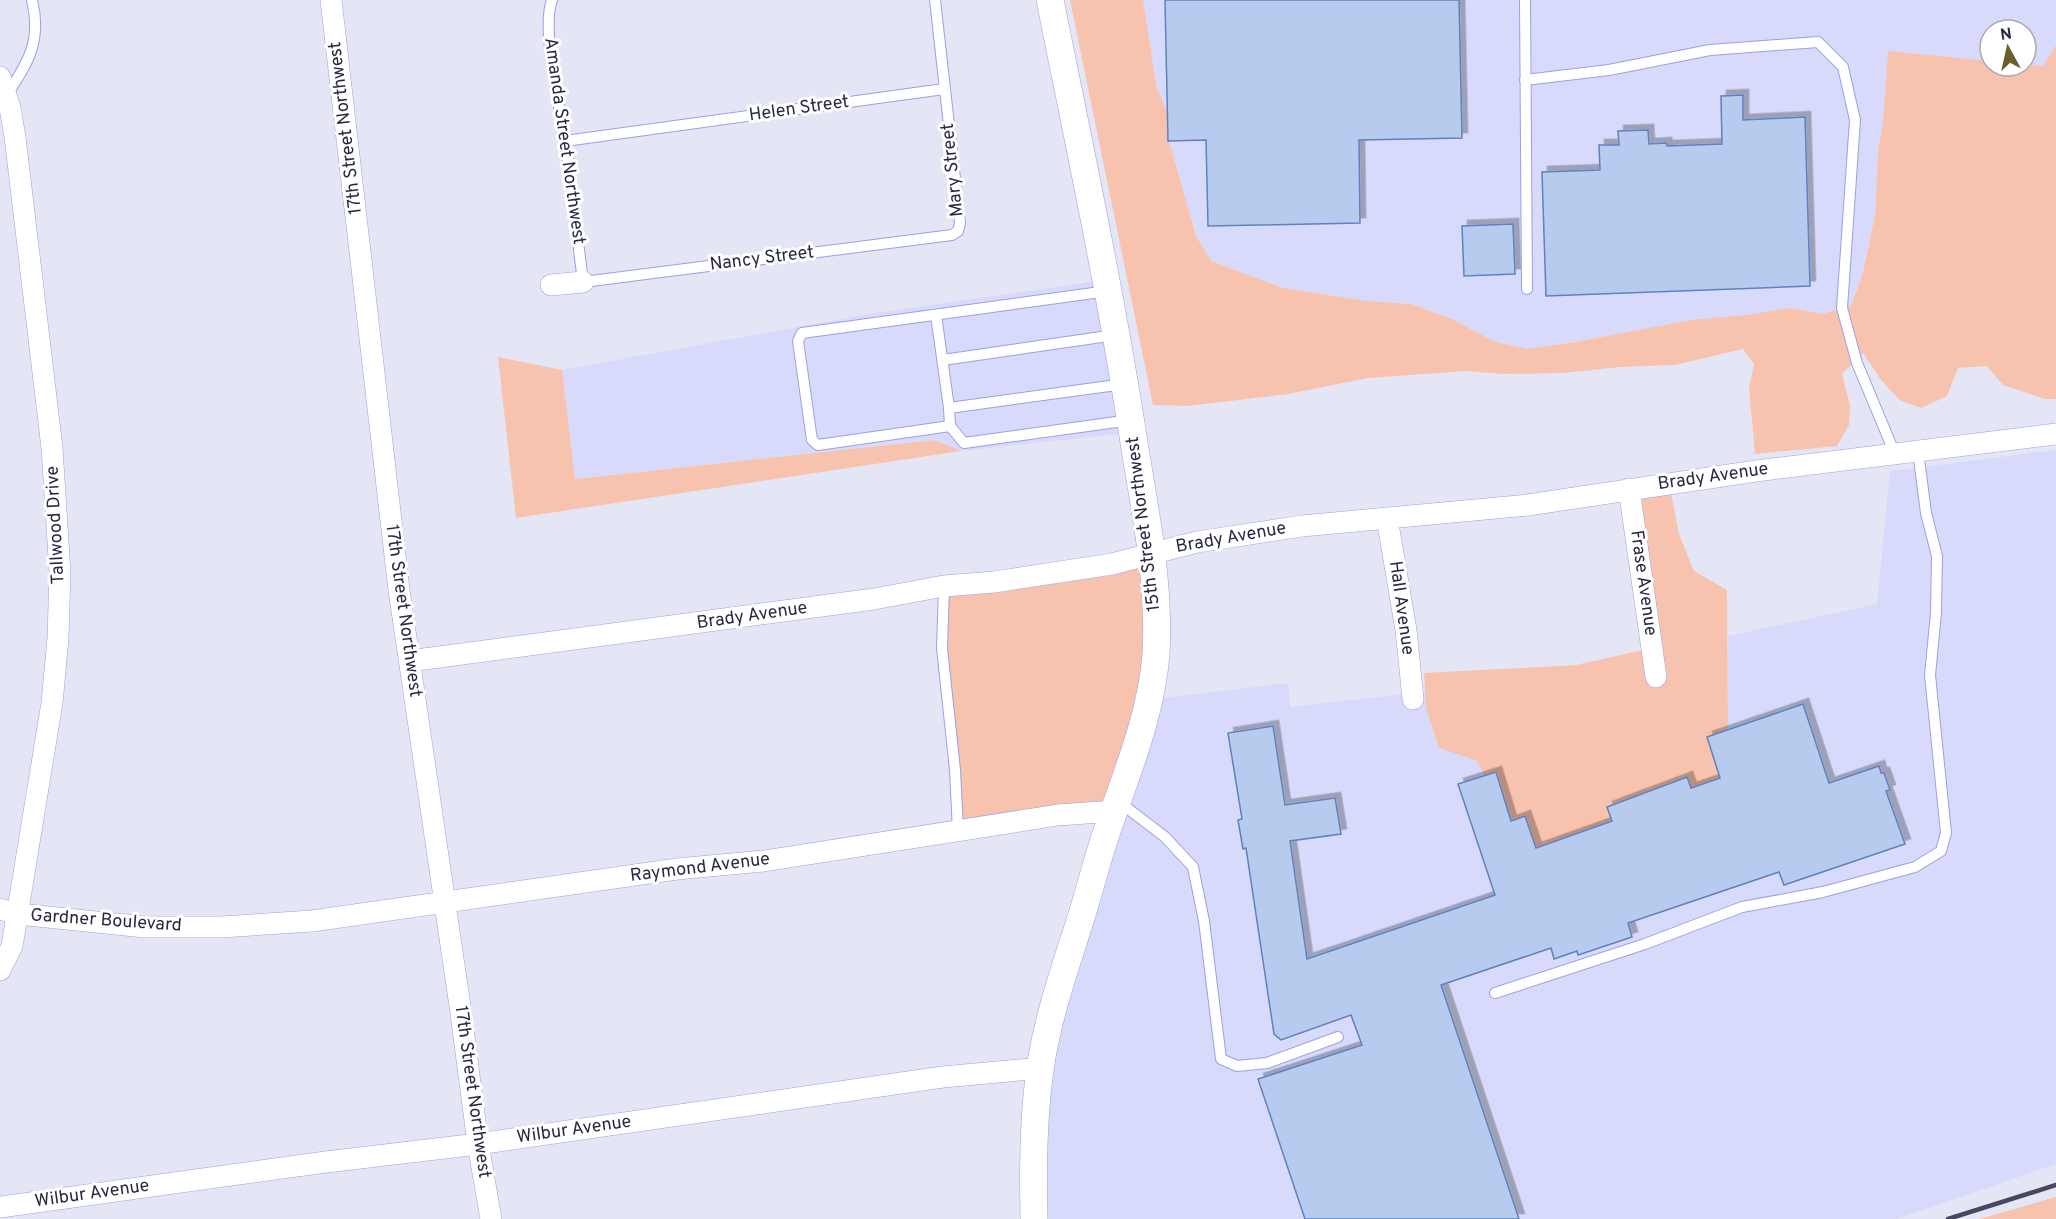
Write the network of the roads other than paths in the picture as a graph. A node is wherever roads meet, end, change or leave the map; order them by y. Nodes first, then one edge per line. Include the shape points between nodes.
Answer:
1 (32, 0) edge
2 (331, 0) edge
3 (552, 0) edge
4 (935, 0) edge
5 (1050, 0) edge
6 (1525, 0) edge
7 (1525, 80) junction
8 (3, 87) edge
9 (944, 89) junction
10 (566, 141) junction
11 (940, 237) joint
12 (584, 282) junction
13 (551, 285) dead end
14 (1527, 289) dead end
15 (1108, 291) junction
16 (936, 315) junction
17 (1117, 335) junction
18 (943, 360) junction
19 (1125, 384) junction
20 (949, 408) junction
21 (1131, 420) junction
22 (950, 426) junction
23 (2056, 434) edge
24 (1918, 451) junction
25 (1895, 454) junction
26 (1629, 489) junction
27 (1387, 518) junction
28 (1151, 554) junction
29 (944, 586) junction
30 (409, 661) junction
31 (1656, 677) dead end
32 (1413, 699) dead end
33 (1116, 806) junction
34 (958, 831) junction
35 (444, 902) junction
36 (9, 911) edge
37 (285, 922) joint
38 (0, 970) edge
39 (1495, 993) dead end
40 (1338, 1037) dead end
41 (1041, 1068) junction
42 (478, 1144) junction
43 (0, 1207) edge
44 (491, 1219) edge
45 (1034, 1219) edge

1 - 8 lane via 37,25 34,47 26,66
2 - 30 street, 17th Street Northwest
3 - 10 lane, Amanda Street Northwest via 548,9 549,43
4 - 9 lane
5 - 15 street, 15th Street Northwest
6 - 7 lane
7 - 14 lane
7 - 25 lane via 1609,70 1710,50 1818,42 1843,67 1856,120 1842,308 1857,363
8 - 36 street, Tallwood Drive via 15,137 43,363 60,573 52,703 23,867
9 - 10 lane, Helen Street
9 - 11 lane, Mary Street via 960,223 958,231
10 - 12 lane, Amanda Street Northwest
11 - 12 lane, Nancy Street
12 - 13 street
15 - 16 lane
15 - 17 street, 15th Street Northwest
16 - 18 lane
16 - 22 lane via 801,333 798,340 812,440 818,445
17 - 18 lane
17 - 19 street, 15th Street Northwest
18 - 20 lane
19 - 20 lane
19 - 21 street, 15th Street Northwest
20 - 22 lane
21 - 22 lane via 964,442
21 - 28 street, 15th Street Northwest
23 - 24 street, Brady Avenue
24 - 25 street, Brady Avenue
24 - 39 lane via 1926,513 1937,556 1930,675 1946,833 1941,852 1916,867 1823,892 1742,908
25 - 26 street, Brady Avenue
26 - 27 street, Brady Avenue via 1528,505
26 - 31 street, Frase Avenue
27 - 28 street, Brady Avenue via 1197,542
27 - 32 street, Hall Avenue
28 - 29 street, Brady Avenue via 1112,564
28 - 33 street, 15th Street Northwest via 1156,654 1150,694
29 - 30 street, Brady Avenue
29 - 34 lane via 942,648
30 - 35 street, 17th Street Northwest
33 - 34 street, Raymond Avenue
33 - 40 lane via 1164,837 1193,867 1204,921 1221,1059 1238,1066 1267,1063
33 - 41 street, 15th Street Northwest via 1059,986
34 - 35 street, Raymond Avenue via 765,861 677,869
35 - 37 street, Raymond Avenue
35 - 42 street, 17th Street Northwest
36 - 37 street, Gardner Boulevard via 145,927
36 - 38 street, Tallwood Drive via 12,946
41 - 42 street, Wilbur Avenue via 943,1077
41 - 45 street, 15th Street Northwest via 1033,1162
42 - 43 street, Wilbur Avenue
42 - 44 street, 17th Street Northwest

